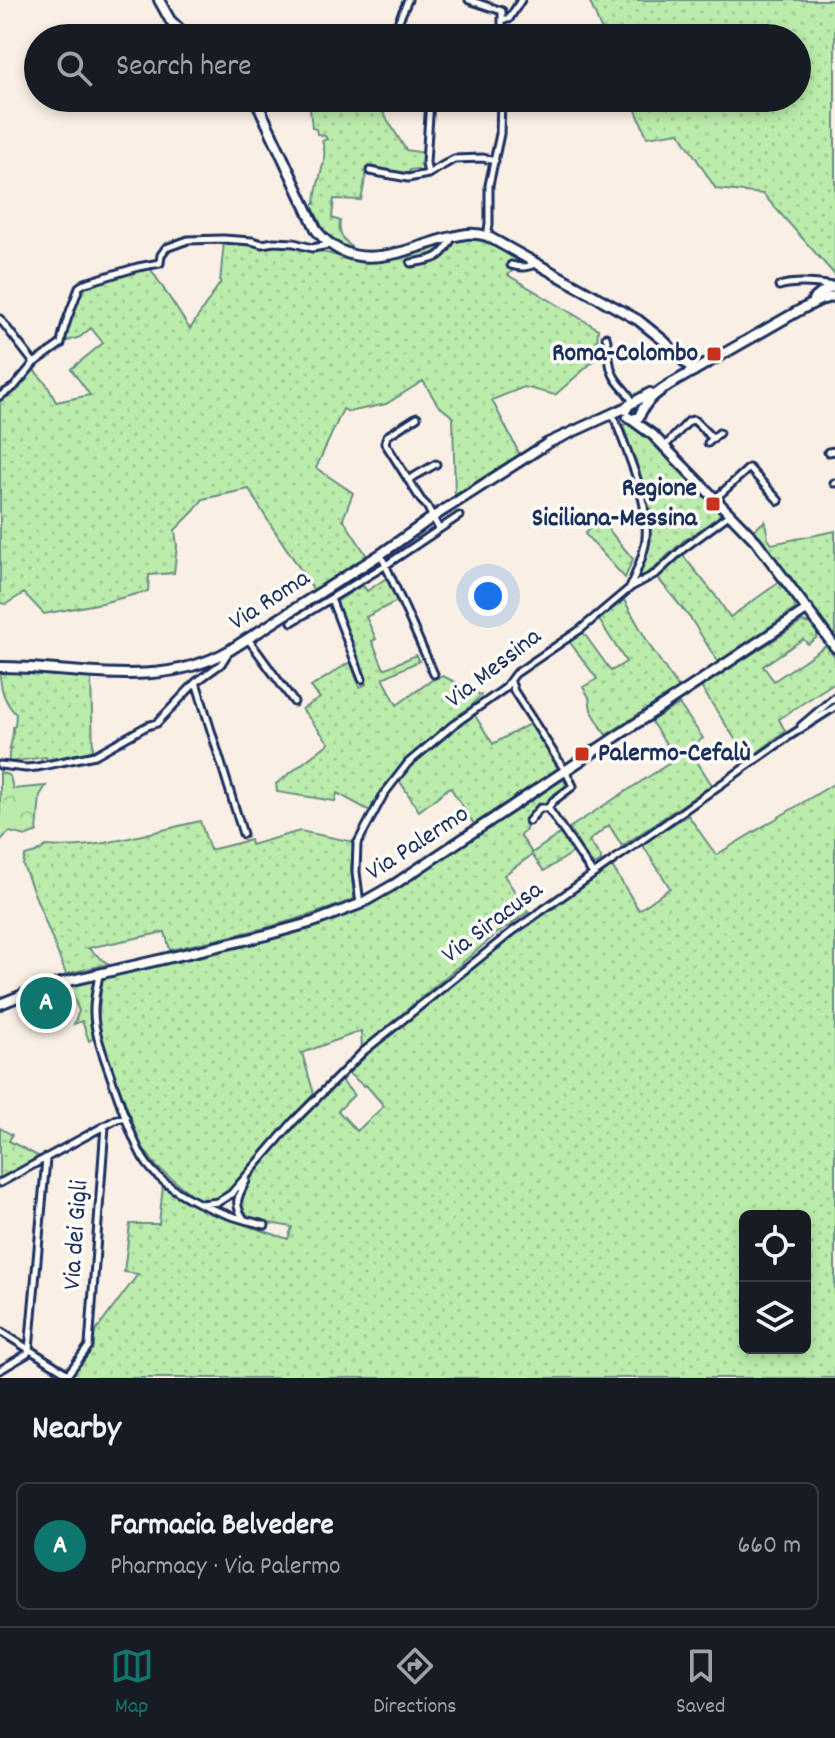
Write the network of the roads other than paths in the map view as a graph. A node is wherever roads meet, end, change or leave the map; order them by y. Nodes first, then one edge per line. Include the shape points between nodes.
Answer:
1 (159, 0) edge
2 (408, 0) edge
3 (469, 0) edge
4 (521, 0) edge
5 (502, 19) junction
6 (173, 24) edge
7 (399, 24) edge
8 (502, 24) edge
9 (261, 112) edge
10 (429, 112) edge
11 (501, 112) edge
12 (495, 161) junction
13 (370, 171) dead end
14 (428, 174) junction
15 (452, 237) junction
16 (490, 237) junction
17 (329, 245) junction
18 (411, 263) dead end
19 (538, 263) junction
20 (511, 265) dead end
21 (807, 283) junction
22 (779, 286) dead end
23 (835, 288) edge
24 (822, 295) junction
25 (0, 319) edge
26 (606, 337) dead end
27 (34, 363) junction
28 (694, 371) junction
29 (0, 396) edge
30 (634, 410) junction
31 (417, 417) dead end
32 (615, 419) junction
33 (719, 433) dead end
34 (665, 446) junction
35 (528, 457) junction
36 (436, 464) dead end
37 (408, 480) junction
38 (715, 499) junction
39 (779, 501) dead end
40 (730, 514) junction
41 (459, 516) dead end
42 (433, 517) junction
43 (439, 529) junction
44 (381, 554) junction
45 (386, 565) junction
46 (631, 587) junction
47 (331, 599) junction
48 (808, 609) junction
49 (292, 622) dead end
50 (247, 638) junction
51 (835, 647) edge
52 (230, 650) junction
53 (0, 667) edge
54 (434, 674) dead end
55 (362, 679) dead end
56 (511, 681) junction
57 (196, 682) junction
58 (835, 697) edge
59 (294, 702) dead end
60 (835, 707) edge
61 (788, 737) junction
62 (2, 765) edge
63 (566, 772) junction
64 (548, 808) junction
65 (529, 821) dead end
66 (243, 834) dead end
67 (593, 874) junction
68 (360, 904) junction
69 (99, 974) junction
70 (0, 1004) edge
71 (126, 1117) junction
72 (105, 1126) junction
73 (46, 1159) junction
74 (0, 1183) edge
75 (234, 1196) junction
76 (201, 1204) junction
77 (222, 1213) junction
78 (245, 1220) junction
79 (265, 1225) dead end
80 (0, 1331) edge
81 (29, 1350) junction
82 (0, 1370) edge
83 (67, 1376) edge

1 - 6 street
2 - 7 street
3 - 5 street via 502,11
4 - 5 street via 509,19
5 - 8 street
9 - 17 street via 317,231
10 - 14 street
11 - 12 street
12 - 14 street via 454,159
12 - 16 street via 489,185
13 - 14 street via 408,178
15 - 16 street
15 - 17 street via 374,257
15 - 18 street via 436,259
16 - 19 street
17 - 27 street via 223,239 173,244 160,263 79,287 61,344
19 - 20 street
19 - 28 street via 638,320
21 - 22 street
21 - 23 street
21 - 24 street
23 - 24 street
24 - 28 street
25 - 27 street
26 - 30 street via 612,372 629,393
27 - 29 street
28 - 30 street via 654,390
30 - 32 street, Via Roma
30 - 34 street
30 - 35 street, Via Roma via 548,443
31 - 37 street via 385,439
32 - 35 street, Via Roma
32 - 46 street via 645,513 646,540
33 - 34 street via 711,441 694,420 689,421
34 - 38 street
35 - 42 street, Via Roma
36 - 37 street
37 - 42 street
38 - 39 street via 749,468
38 - 40 street
40 - 46 street, Via Messina via 657,573
40 - 48 street
41 - 43 street
42 - 43 street
42 - 44 street, Via Roma
43 - 45 street
44 - 45 street
44 - 50 street, Via Roma
45 - 47 street
45 - 54 street
46 - 56 street, Via Messina
47 - 49 street
47 - 55 street
48 - 51 street
48 - 63 street, Via Palermo
50 - 52 street, Via Roma
50 - 59 street
52 - 53 street, Via Roma via 194,667 140,674
52 - 57 street via 221,664
56 - 63 street
56 - 68 street, Via Messina via 408,763 384,794 357,844
57 - 62 street via 157,723 95,755 37,767
57 - 66 street
58 - 61 street
60 - 61 street
61 - 67 street, Via Siracusa
63 - 64 street via 573,786
63 - 68 street, Via Palermo
64 - 65 street via 540,808
64 - 67 street
67 - 75 street, Via Siracusa via 364,1051 293,1122
68 - 69 street, Via Palermo via 292,929
69 - 70 street, Via Palermo
69 - 71 street via 94,1023
71 - 72 street
71 - 76 street via 152,1170
72 - 73 street
72 - 83 street, Via dei Gigli via 89,1346
73 - 74 street
73 - 81 street
75 - 76 street
75 - 77 street, Via Siracusa
75 - 78 street
76 - 77 street
77 - 78 street
78 - 79 street
80 - 81 street
81 - 82 street
81 - 83 street

